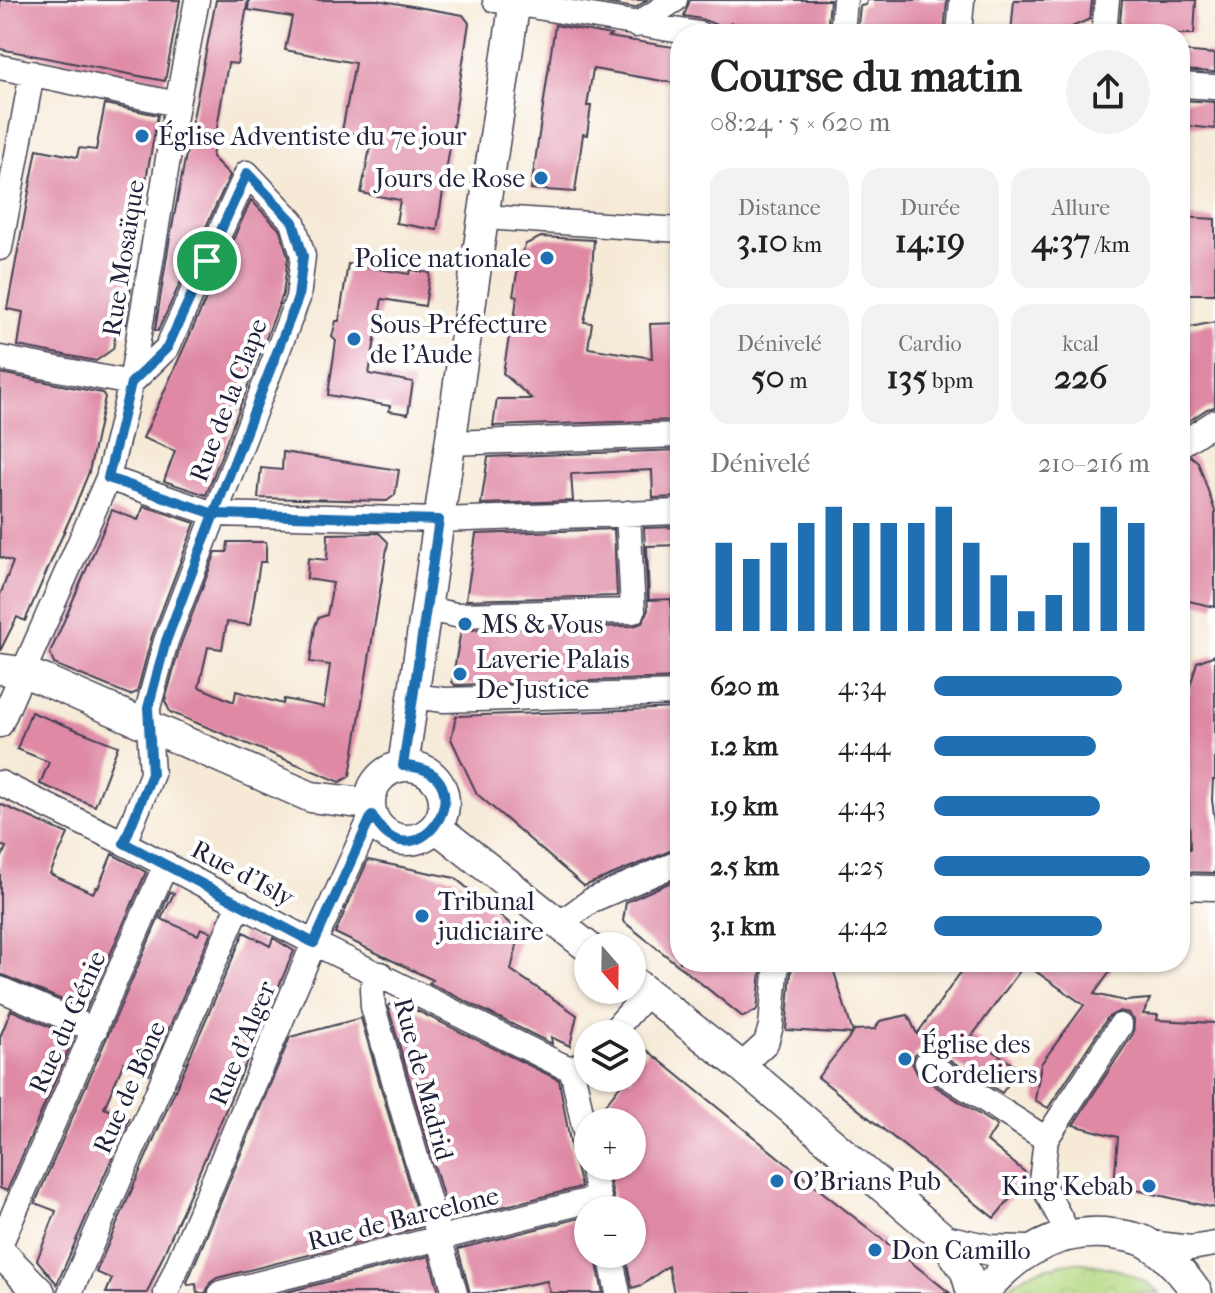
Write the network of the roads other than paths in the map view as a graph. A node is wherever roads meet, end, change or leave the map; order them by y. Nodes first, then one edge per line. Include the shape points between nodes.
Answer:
1 (197, 0) edge
2 (675, 0) edge
3 (845, 0) edge
4 (962, 0) edge
5 (1107, 0) edge
6 (508, 1) edge
7 (843, 24) edge
8 (960, 24) edge
9 (1105, 24) edge
10 (636, 25) junction
11 (670, 30) edge
12 (0, 67) edge
13 (32, 73) junction
14 (1190, 86) edge
15 (1215, 87) edge
16 (177, 104) junction
17 (484, 217) junction
18 (670, 229) edge
19 (0, 248) edge
20 (0, 358) edge
21 (131, 383) junction
22 (1215, 422) edge
23 (670, 435) edge
24 (1190, 438) edge
25 (450, 443) junction
26 (108, 478) junction
27 (670, 512) edge
28 (628, 513) junction
29 (214, 514) junction
30 (439, 520) junction
31 (426, 609) junction
32 (9, 679) edge
33 (670, 693) edge
34 (413, 696) junction
35 (147, 723) junction
36 (0, 725) edge
37 (403, 766) junction
38 (0, 783) edge
39 (371, 810) junction
40 (436, 827) junction
41 (124, 843) junction
42 (166, 864) junction
43 (670, 866) edge
44 (1190, 887) edge
45 (1215, 888) edge
46 (240, 903) junction
47 (559, 924) junction
48 (574, 936) edge
49 (314, 943) junction
50 (776, 972) edge
51 (381, 974) junction
52 (0, 989) edge
53 (646, 992) edge
54 (1120, 1026) dead end
55 (95, 1030) junction
56 (574, 1061) edge
57 (927, 1063) dead end
58 (741, 1066) junction
59 (1046, 1139) junction
60 (574, 1209) edge
61 (1069, 1235) junction
62 (439, 1238) junction
63 (945, 1240) junction
64 (1149, 1243) junction
65 (1215, 1244) edge
66 (0, 1245) edge
67 (1028, 1251) junction
68 (0, 1252) edge
69 (613, 1268) edge
70 (40, 1293) edge
71 (70, 1293) edge
72 (166, 1293) edge
73 (221, 1293) edge
74 (455, 1293) edge
75 (618, 1293) edge
76 (972, 1293) edge
77 (983, 1293) edge
78 (1197, 1293) edge

1 - 16 street, Rue Mosaïque
2 - 10 street
3 - 7 street
4 - 8 street
5 - 9 street
6 - 10 street
6 - 17 main road
10 - 11 street
12 - 13 street
13 - 16 street
13 - 19 street
14 - 15 street
16 - 21 street, Rue Mosaïque
17 - 18 street
17 - 25 main road
20 - 21 street
21 - 26 street, Rue Mosaïque
21 - 29 street, Rue de la Clape via 167,348 247,173 293,222 303,256 298,298
22 - 24 street
23 - 25 street
25 - 30 main road
26 - 29 street
26 - 32 street, Rue Mosaïque
27 - 28 street
28 - 30 street
28 - 31 street via 633,611 456,615
29 - 30 street
29 - 35 street, Rue de la Clape via 166,641
30 - 31 main road
31 - 34 main road
32 - 35 main road via 128,731
32 - 36 street, Rue Mosaïque
33 - 34 street via 444,700
34 - 37 main road
35 - 39 main road via 311,797
35 - 41 street, Rue de la Clape via 152,774
37 - 39 main road via 379,779
37 - 40 main road via 425,770 440,785 445,807
38 - 41 street, Rue d'Isly
39 - 40 main road via 385,833 406,840
39 - 49 street, Rue d'Alger
40 - 47 main road
41 - 42 street, Rue d'Isly
42 - 46 street, Rue d'Isly
42 - 55 street, Rue du Génie
43 - 47 street via 592,900
44 - 45 street
46 - 49 street, Rue d'Isly
46 - 71 street, Rue de Bône
47 - 48 main road
49 - 51 street, Rue d'Isly
49 - 72 street, Rue d'Alger
50 - 58 street via 766,1043
51 - 56 street, Rue d'Isly
51 - 62 street, Rue de Madrid via 372,989 373,1007
52 - 55 street
53 - 58 main road
54 - 59 street
55 - 66 street, Rue du Génie
57 - 59 street
58 - 63 main road
59 - 61 street via 1041,1182
60 - 62 street, Rue de Barcelone
61 - 64 main road via 1098,1232
61 - 67 main road
62 - 73 street, Rue de Barcelone
62 - 74 street, Rue de Madrid
63 - 67 main road via 990,1250
63 - 76 main road via 966,1272
64 - 65 street via 1191,1248
64 - 78 main road
67 - 77 main road
68 - 70 main road
69 - 75 street

